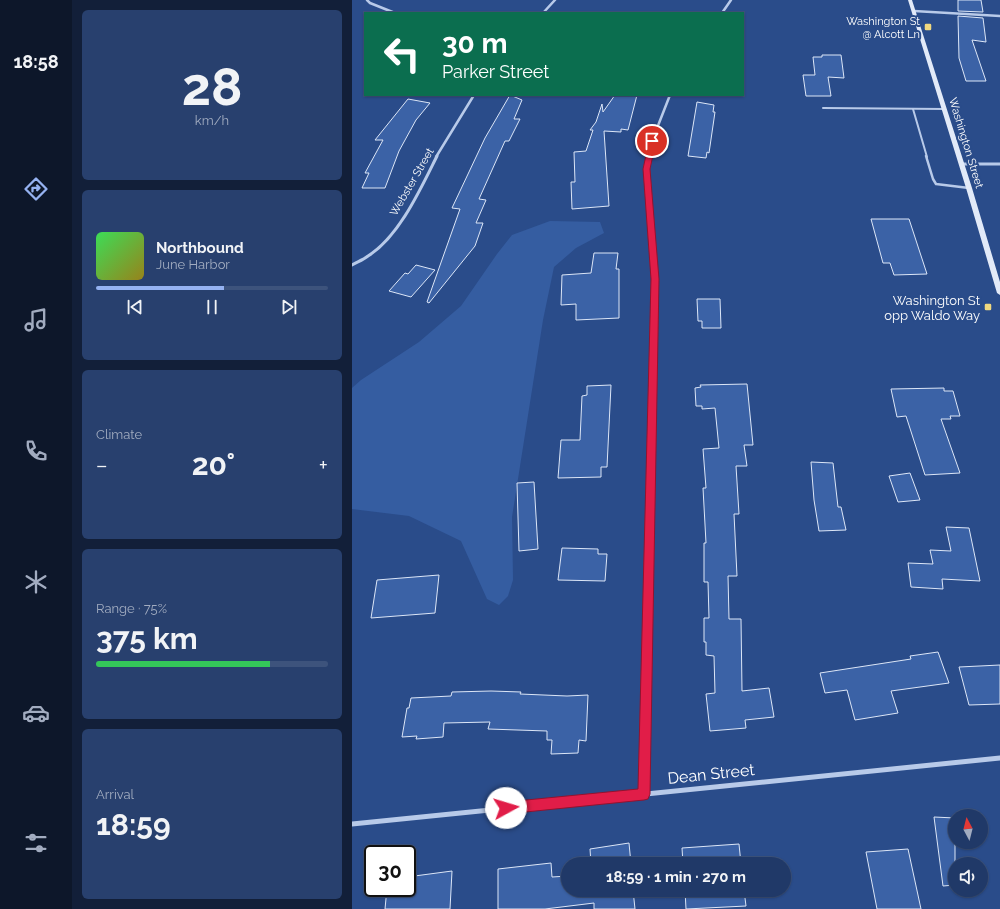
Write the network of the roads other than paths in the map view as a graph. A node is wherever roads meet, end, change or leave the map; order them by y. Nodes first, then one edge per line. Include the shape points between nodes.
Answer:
1 (367, 0) edge
2 (555, 0) edge
3 (731, 0) edge
4 (910, 0) edge
5 (914, 11) junction
6 (392, 12) edge
7 (544, 12) edge
8 (723, 12) edge
9 (1000, 16) edge
10 (473, 96) edge
11 (670, 96) edge
12 (823, 108) dead end
13 (913, 109) junction
14 (945, 109) junction
15 (962, 164) junction
16 (1000, 164) edge
17 (969, 188) junction
18 (352, 266) edge
19 (1000, 293) edge
20 (1000, 758) edge
21 (644, 794) junction
22 (352, 824) edge

1 - 6 street
2 - 7 street
3 - 8 street
4 - 5 main road, Washington Street
5 - 9 street
5 - 14 main road, Washington Street
10 - 18 street, Webster Street via 453,127 412,205 385,242
11 - 21 street via 652,141 646,169 655,279
12 - 13 lane
13 - 14 lane
13 - 17 lane via 936,184
14 - 15 main road, Washington Street
15 - 16 street
15 - 17 main road, Washington Street
17 - 19 main road, Washington Street
20 - 21 street, Dean Street
21 - 22 street, Dean Street

